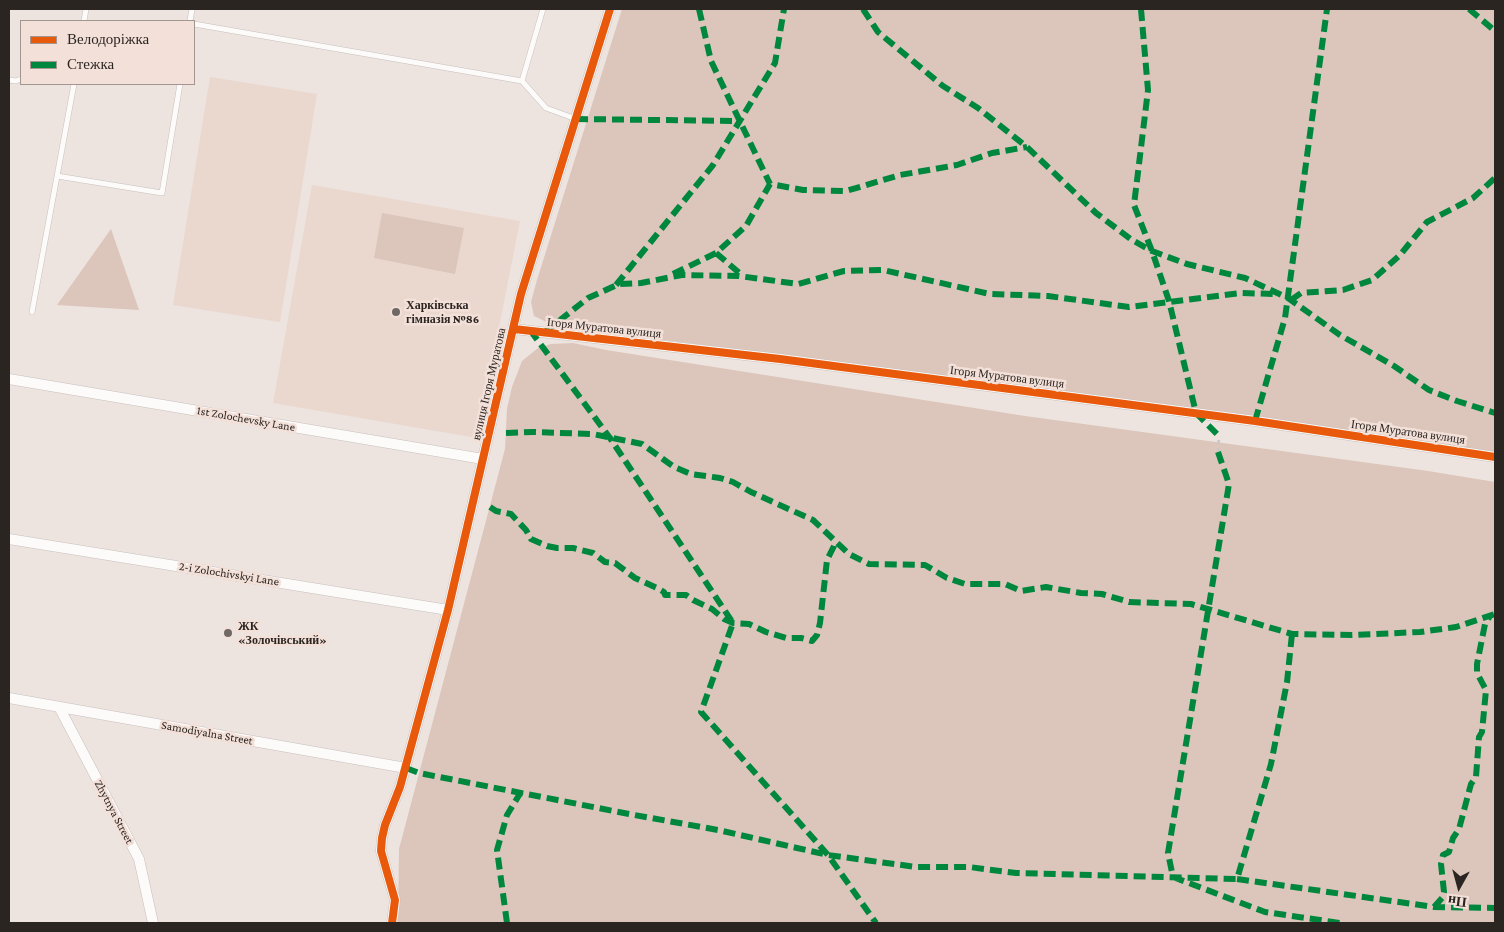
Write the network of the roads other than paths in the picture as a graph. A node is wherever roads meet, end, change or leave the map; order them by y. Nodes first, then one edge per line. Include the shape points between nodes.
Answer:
1 (542, 9) edge
2 (610, 9) edge
3 (195, 24) edge
4 (522, 81) junction
5 (74, 85) edge
6 (180, 85) edge
7 (576, 119) junction
8 (58, 176) junction
9 (32, 312) dead end
10 (514, 329) junction
11 (9, 380) edge
12 (1495, 457) edge
13 (484, 459) junction
14 (9, 539) edge
15 (448, 610) junction
16 (9, 698) edge
17 (59, 707) junction
18 (406, 768) junction
19 (153, 923) edge
20 (392, 923) edge

1 - 4 lane
2 - 7 street, вулиця Ігоря Муратова
3 - 4 lane
4 - 7 lane via 546,108
5 - 8 lane
6 - 8 lane via 162,193
7 - 10 street, вулиця Ігоря Муратова via 521,294
8 - 9 lane
10 - 12 street, Ігоря Муратова вулиця via 780,358
10 - 13 street, вулиця Ігоря Муратова
11 - 13 street, 1st Zolochevsky Lane
13 - 15 street, вулиця Ігоря Муратова
14 - 15 street, 2-i Zolochivskyi Lane
15 - 18 street, вулиця Ігоря Муратова
16 - 17 street, Samodiyalna Street
17 - 18 street, Samodiyalna Street
17 - 19 street, Zhytnya Street via 139,859
18 - 20 street, вулиця Ігоря Муратова via 382,838 381,851 395,900

